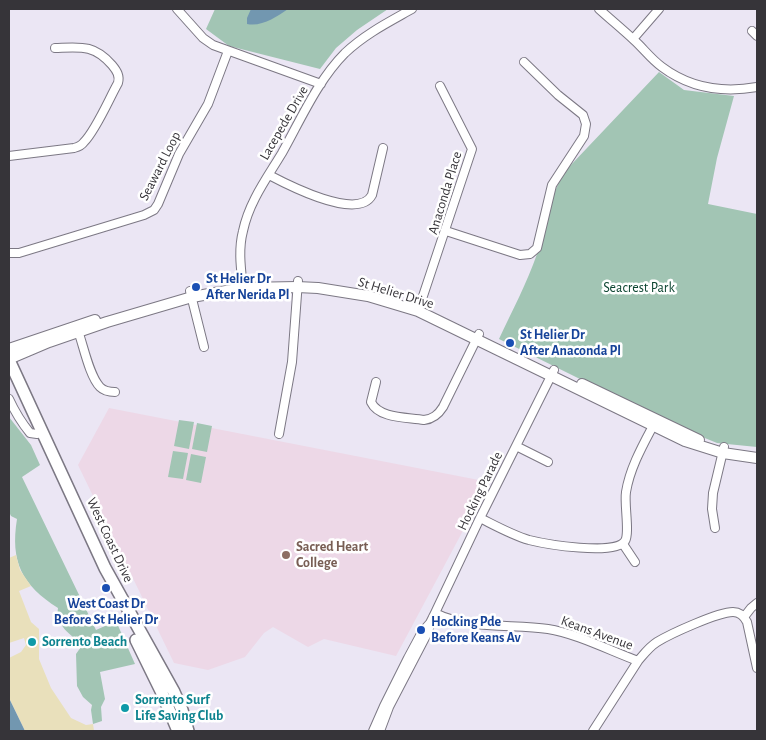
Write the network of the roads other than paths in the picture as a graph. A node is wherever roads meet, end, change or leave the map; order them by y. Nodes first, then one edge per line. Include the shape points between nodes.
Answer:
1 (177, 9) edge
2 (412, 9) edge
3 (599, 9) edge
4 (659, 9) edge
5 (633, 39) junction
6 (55, 48) dead end
7 (228, 51) junction
8 (524, 62) dead end
9 (321, 84) junction
10 (440, 86) dead end
11 (757, 87) edge
12 (383, 148) dead end
13 (9, 156) edge
14 (269, 175) junction
15 (446, 231) junction
16 (9, 253) edge
17 (297, 284) junction
18 (243, 285) junction
19 (191, 294) junction
20 (420, 309) junction
21 (78, 329) junction
22 (478, 336) junction
23 (204, 347) dead end
24 (9, 349) edge
25 (9, 359) edge
26 (552, 372) junction
27 (9, 373) edge
28 (376, 382) dead end
29 (115, 392) dead end
30 (9, 399) edge
31 (654, 423) junction
32 (37, 434) junction
33 (279, 434) dead end
34 (516, 446) junction
35 (723, 450) junction
36 (757, 452) edge
37 (757, 458) edge
38 (548, 462) dead end
39 (480, 518) junction
40 (715, 528) dead end
41 (622, 544) junction
42 (635, 562) dead end
43 (757, 603) edge
44 (435, 614) junction
45 (741, 615) junction
46 (430, 623) junction
47 (638, 661) junction
48 (757, 668) edge
49 (178, 731) edge
50 (188, 731) edge
51 (373, 731) edge
52 (380, 731) edge
53 (593, 731) edge

1 - 7 street via 203,38
2 - 9 street, Lacepede Drive via 359,41 344,54
3 - 5 street
4 - 5 street
5 - 11 street via 660,66 686,80 709,88 729,90
6 - 13 street via 94,49 116,69 118,83 94,128 80,146
7 - 9 street
7 - 16 street, Seaward Loop via 208,104 179,154 154,210 19,253
8 - 15 street via 558,96 583,115 586,124 584,136 552,185 537,248 530,254 520,255
9 - 14 street, Lacepede Drive
10 - 15 street, Anaconda Place via 472,150
12 - 14 street via 372,195 358,205 310,195
14 - 18 street, Lacepede Drive via 251,205 242,233 240,260
15 - 20 street, Anaconda Place
17 - 18 street, St Helier Drive
17 - 20 street, St Helier Drive via 358,288
17 - 33 street via 292,362
18 - 19 street, St Helier Drive
19 - 21 street, St Helier Drive
19 - 23 street
20 - 22 street, St Helier Drive
21 - 24 street, St Helier Drive
21 - 25 street, St Helier Drive
21 - 29 street via 86,358 99,386
22 - 26 street, St Helier Drive
22 - 28 street via 436,416 424,420 386,414 376,409 371,402
25 - 50 main road, West Coast Drive via 105,568 174,692
26 - 31 street, St Helier Drive
26 - 34 street, Hocking Parade
27 - 32 main road, West Coast Drive
30 - 32 street via 25,427 30,433
31 - 35 street, St Helier Drive
31 - 41 street via 628,485 625,506 627,536
32 - 49 main road, West Coast Drive
34 - 38 street
34 - 39 street, Hocking Parade
35 - 36 street, St Helier Drive
35 - 37 street, St Helier Drive
35 - 40 street via 713,494
39 - 41 street via 537,541 589,548
39 - 44 street, Hocking Parade
41 - 42 street
43 - 45 street
44 - 46 street, Hocking Parade
44 - 47 street, Keans Avenue via 453,621 558,631
45 - 47 street, Keans Avenue via 727,613 699,622 661,640
45 - 48 street via 748,622
46 - 51 street, Hocking Parade via 408,658
46 - 52 street, Hocking Parade
47 - 53 street

